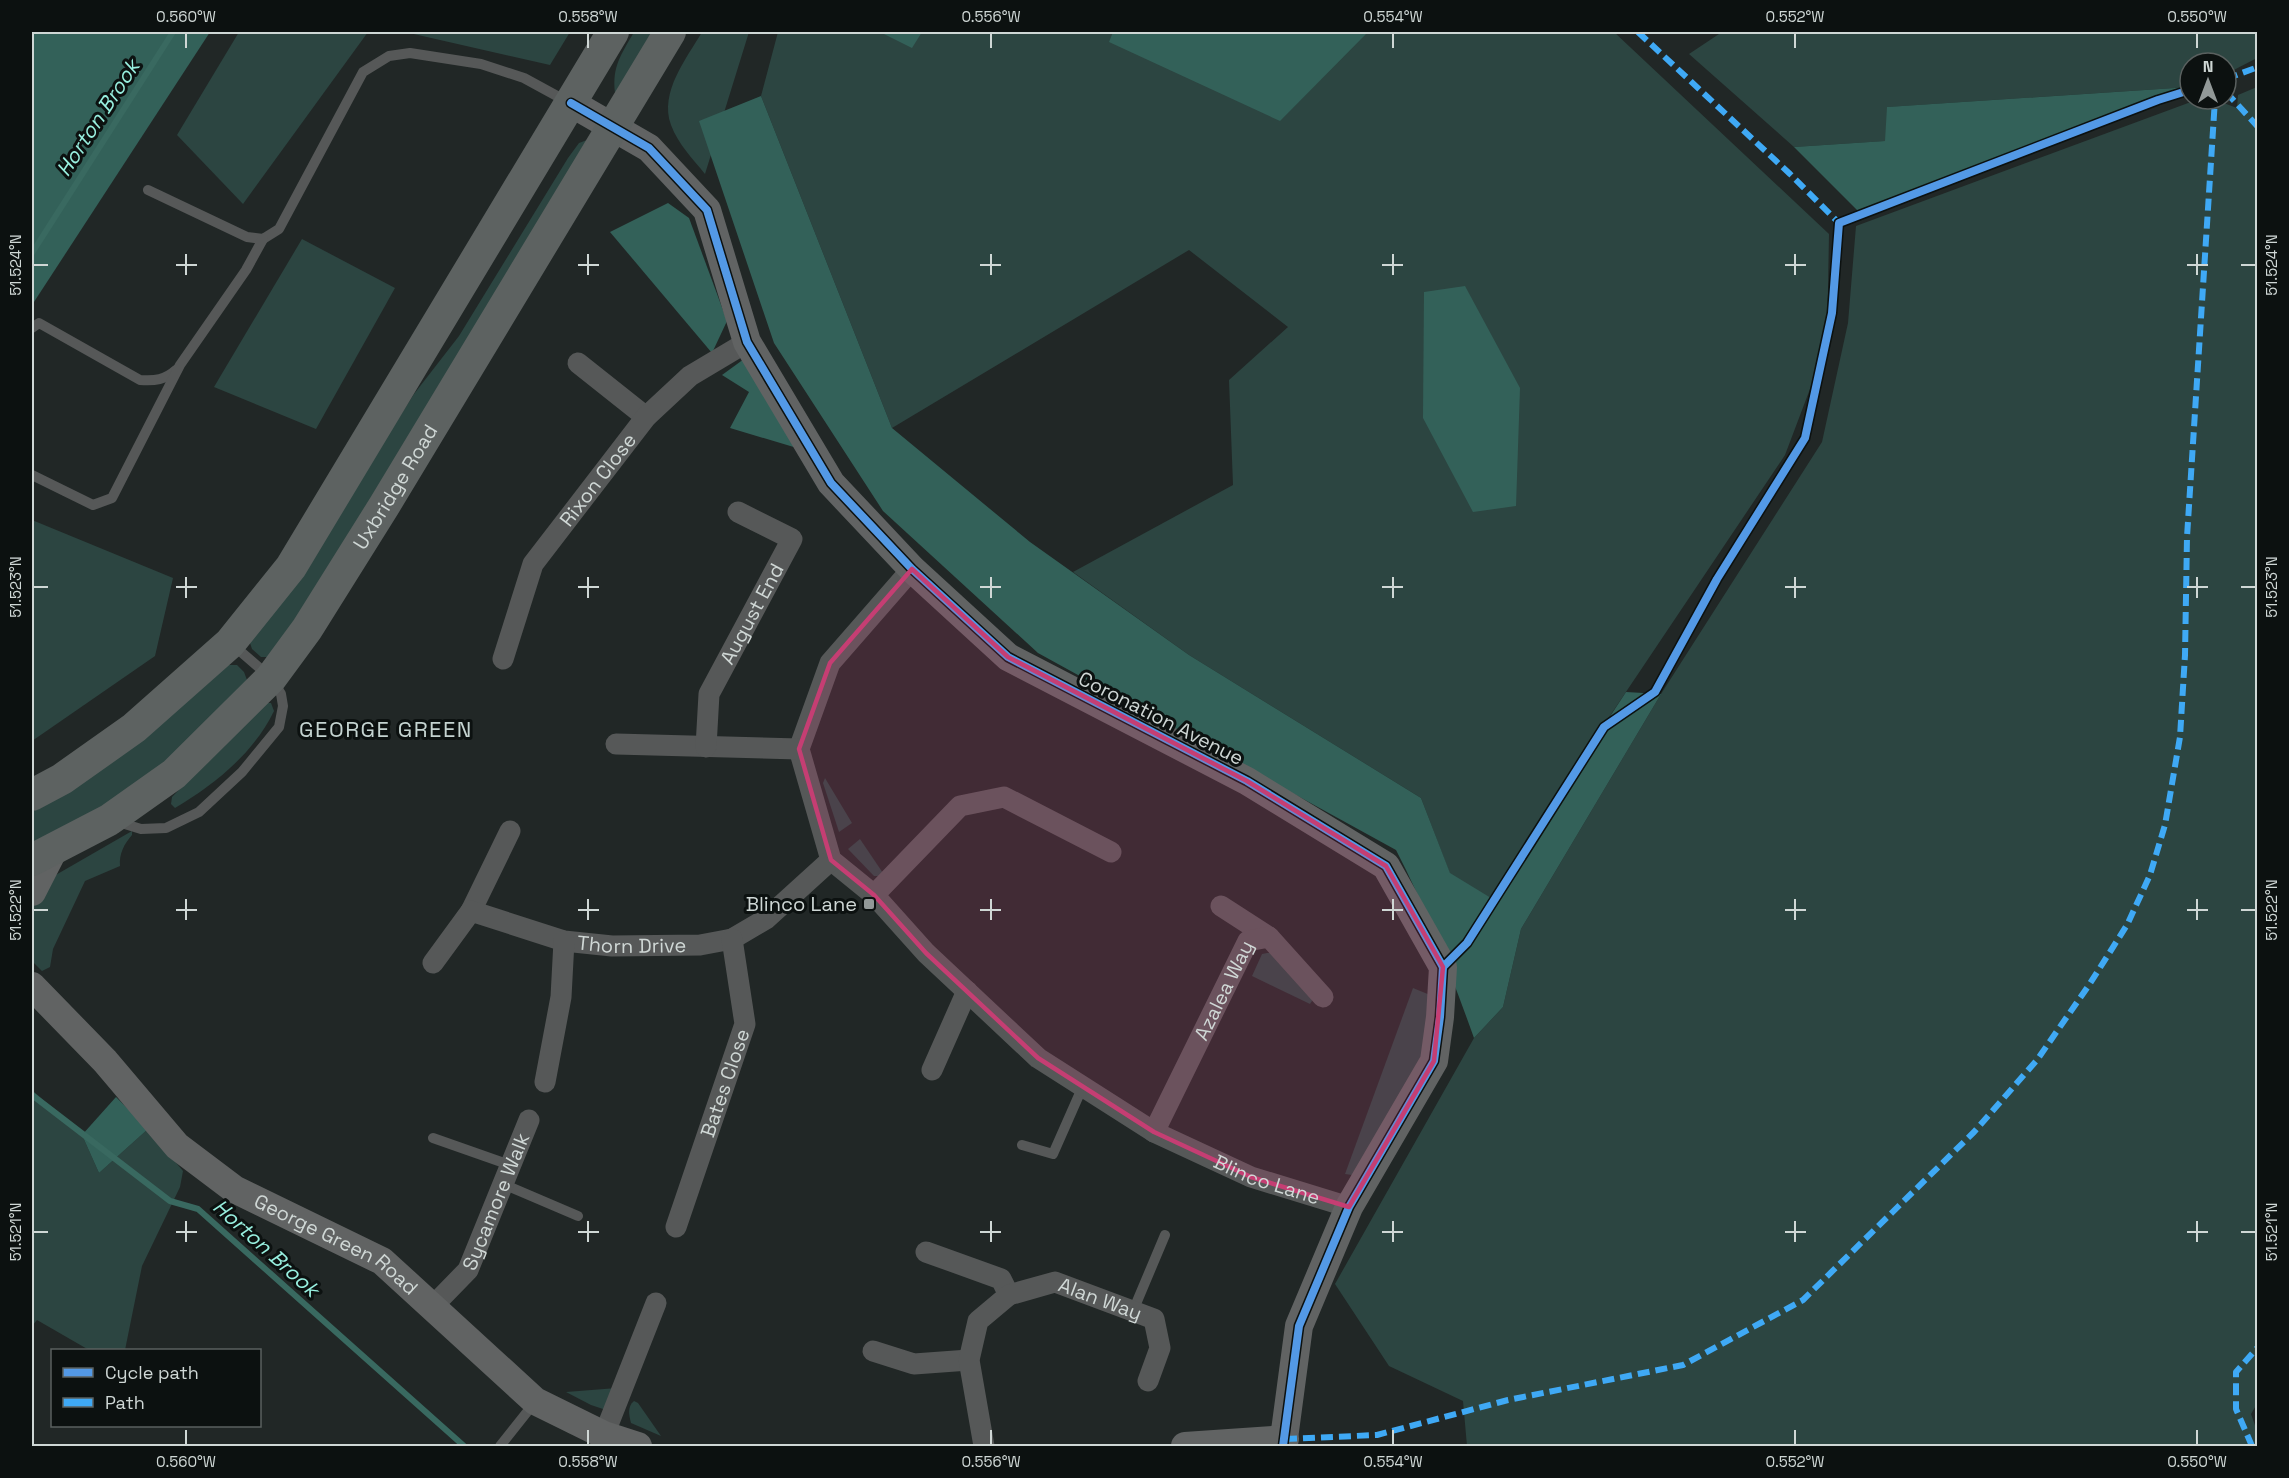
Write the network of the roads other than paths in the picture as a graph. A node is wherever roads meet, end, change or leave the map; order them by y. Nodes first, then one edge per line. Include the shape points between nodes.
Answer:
1 (613, 32) edge
2 (669, 32) edge
3 (571, 103) junction
4 (611, 126) junction
5 (148, 190) dead end
6 (263, 239) junction
7 (32, 328) edge
8 (747, 342) junction
9 (578, 363) dead end
10 (180, 365) junction
11 (646, 417) junction
12 (32, 475) edge
13 (738, 513) dead end
14 (912, 569) junction
15 (230, 643) junction
16 (503, 660) dead end
17 (271, 678) junction
18 (616, 744) dead end
19 (706, 747) junction
20 (799, 749) junction
21 (32, 795) edge
22 (109, 820) junction
23 (510, 831) dead end
24 (1111, 852) dead end
25 (43, 855) edge
26 (831, 860) junction
27 (32, 892) edge
28 (874, 896) junction
29 (1221, 906) dead end
30 (471, 911) junction
31 (1269, 937) junction
32 (732, 939) junction
33 (564, 941) junction
34 (433, 963) dead end
35 (32, 986) edge
36 (967, 991) junction
37 (1323, 997) dead end
38 (932, 1071) dead end
39 (545, 1082) dead end
40 (1083, 1086) junction
41 (528, 1120) dead end
42 (1154, 1132) junction
43 (433, 1138) dead end
44 (1022, 1145) dead end
45 (507, 1175) junction
46 (1349, 1208) junction
47 (578, 1216) dead end
48 (676, 1227) dead end
49 (1165, 1235) dead end
50 (926, 1252) dead end
51 (1009, 1294) junction
52 (656, 1303) dead end
53 (433, 1306) junction
54 (1133, 1311) junction
55 (873, 1351) dead end
56 (969, 1360) junction
57 (1148, 1381) dead end
58 (535, 1401) junction
59 (604, 1435) junction
60 (1284, 1443) edge
61 (500, 1446) edge
62 (638, 1446) edge
63 (984, 1446) edge
64 (1185, 1446) edge

1 - 3 main road
2 - 4 main road, Uxbridge Road
3 - 4 street, Coronation Avenue
3 - 6 lane via 524,78 481,64 410,53 389,56 363,72 279,229
3 - 15 main road via 291,567
4 - 8 street, Coronation Avenue via 649,148 707,210
4 - 17 main road, Uxbridge Road via 384,506 307,629
5 - 6 lane via 247,237
6 - 10 lane
7 - 10 lane via 39,323 140,380 156,381 171,375
8 - 11 street, Rixon Close via 690,376
8 - 14 street, Coronation Avenue via 831,483
9 - 11 street
10 - 12 lane via 112,498 93,505
11 - 16 street, Rixon Close via 532,564
13 - 19 street, August End via 792,539 710,694
14 - 20 street via 830,663
14 - 46 street, Coronation Avenue via 1008,657 1247,781 1386,866 1443,967 1440,1017 1434,1061
15 - 17 lane
15 - 21 main road via 134,728 62,779
17 - 22 main road, Uxbridge Road via 174,774
17 - 22 lane via 283,706 279,728 242,772 198,812 165,828 141,829
18 - 19 street
19 - 20 street
20 - 26 street
22 - 25 main road, Uxbridge Road
23 - 30 street
24 - 28 street via 1004,797 960,806
25 - 27 street
26 - 28 street, Blinco Lane
26 - 32 street, Thorn Drive via 766,919
28 - 36 street, Blinco Lane
29 - 31 street
30 - 33 street, Thorn Drive
30 - 34 street
31 - 37 street, Azalea Way
31 - 42 street, Azalea Way via 1248,941
32 - 33 street, Thorn Drive via 700,945 612,946
32 - 48 street, Bates Close via 746,1024
33 - 39 street via 561,997
35 - 53 street, George Green Road via 105,1061 177,1146 234,1189 382,1261
36 - 38 street
36 - 40 street, Blinco Lane via 1038,1058
40 - 42 street, Blinco Lane
40 - 44 lane via 1053,1154
41 - 45 street, Sycamore Walk
42 - 46 street, Blinco Lane via 1251,1177
43 - 45 lane
45 - 47 lane
45 - 53 street, Sycamore Walk via 468,1270
46 - 60 street, Coronation Avenue via 1299,1326
49 - 54 lane
50 - 51 street via 1001,1279
51 - 54 street, Alan Way via 1055,1282
51 - 56 street, Alan Way via 978,1321
52 - 59 street
53 - 58 street, George Green Road
54 - 57 street, Alan Way via 1154,1319 1160,1348
55 - 56 street via 914,1364
56 - 63 street, Alan Way
58 - 59 street, George Green Road
58 - 61 lane
59 - 62 street, George Green Road
60 - 64 street

